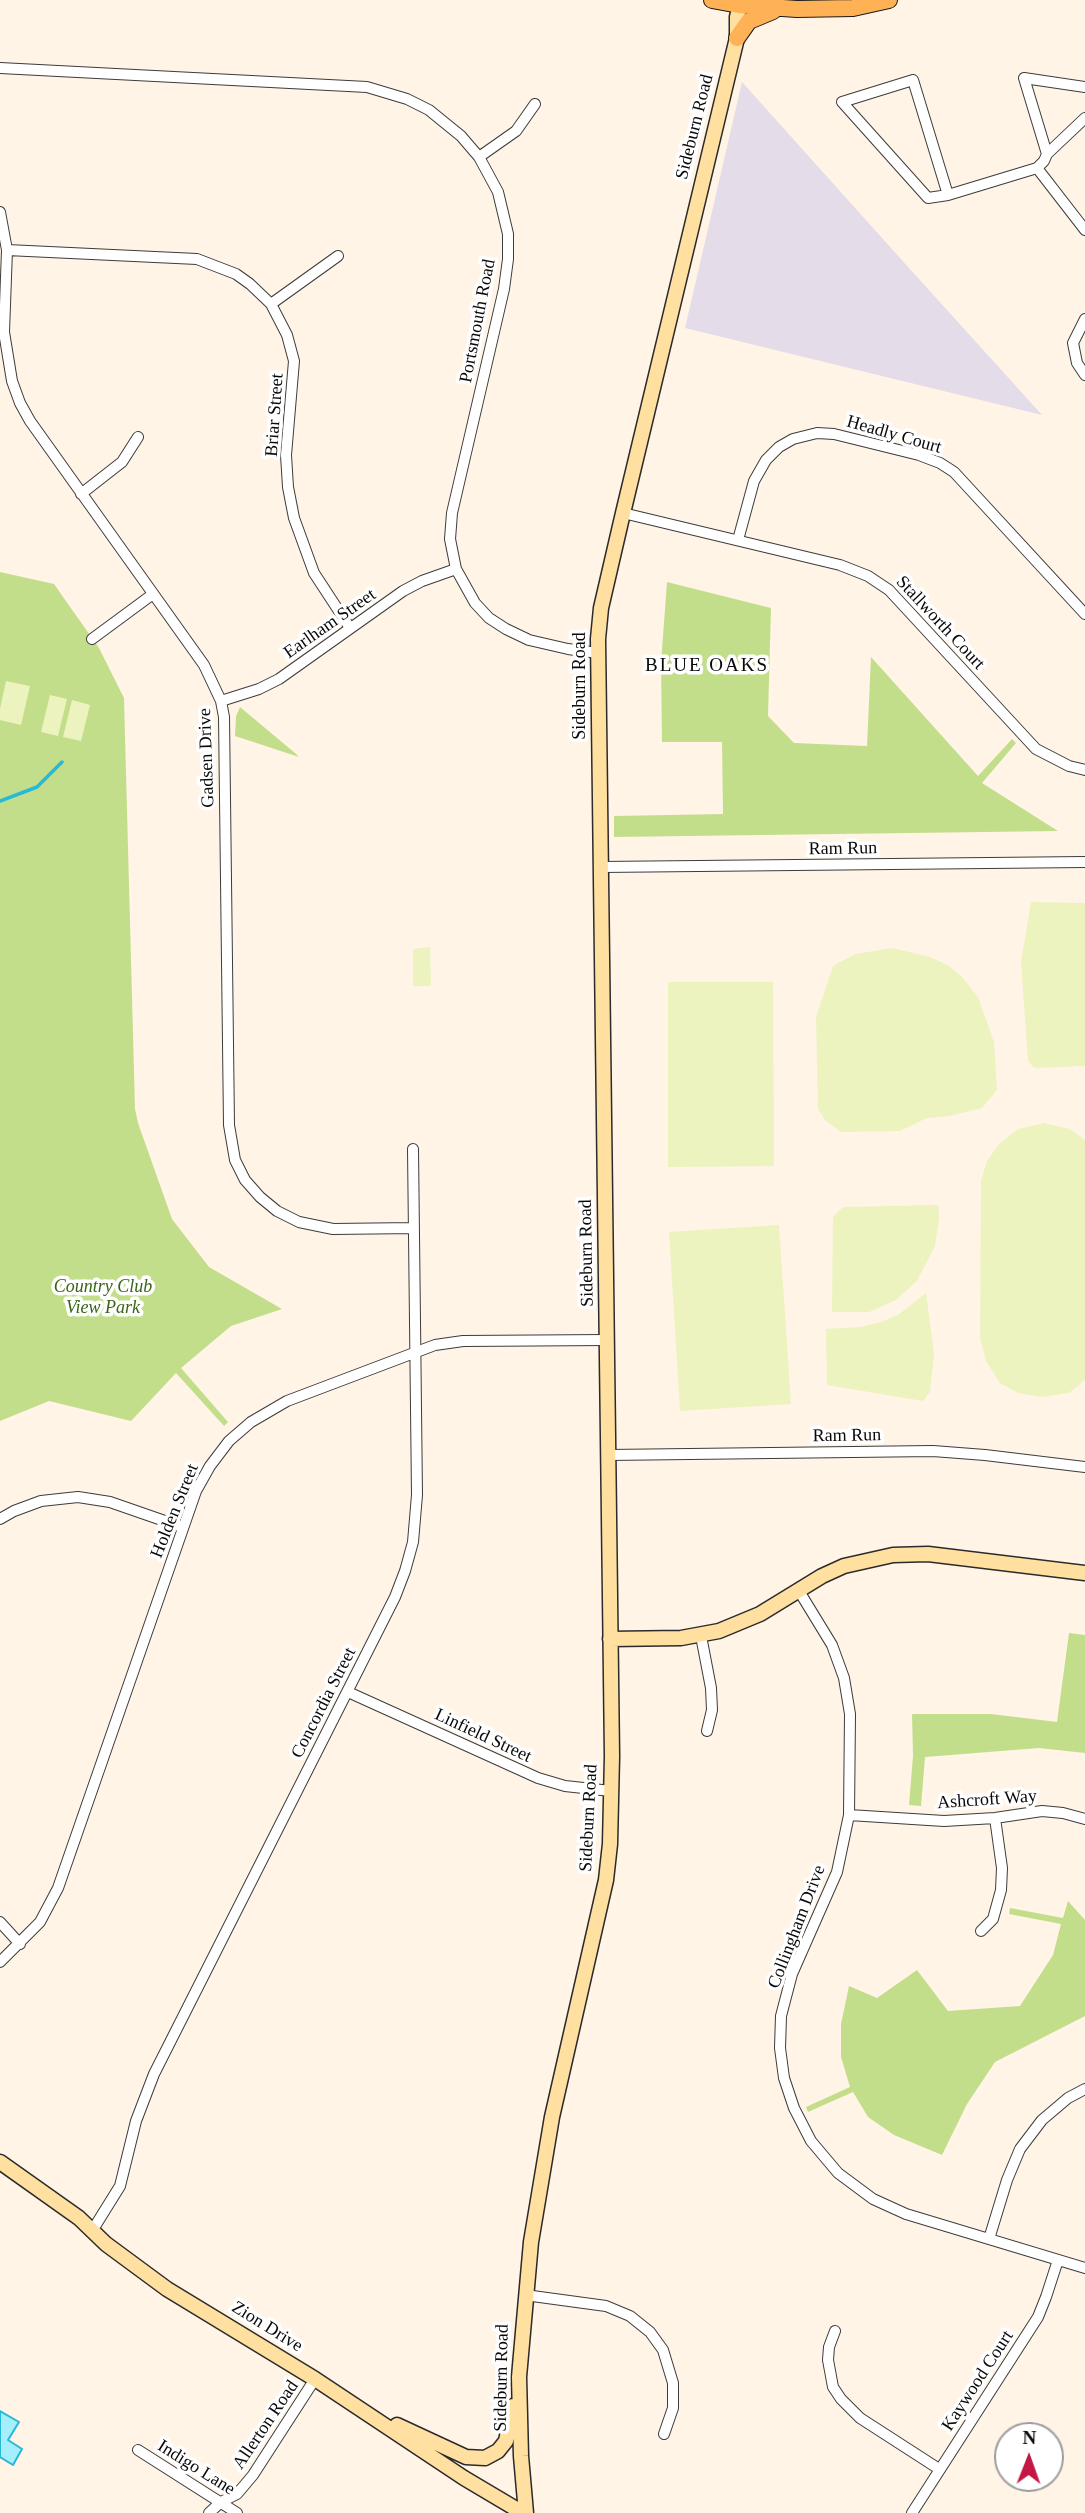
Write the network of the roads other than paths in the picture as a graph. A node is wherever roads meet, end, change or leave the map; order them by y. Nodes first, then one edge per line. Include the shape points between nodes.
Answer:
1 (712, 0) edge
2 (889, 0) edge
3 (740, 3) edge
4 (780, 9) junction
5 (737, 38) junction
6 (0, 68) edge
7 (1085, 87) edge
8 (535, 104) dead end
9 (1085, 118) edge
10 (1047, 154) junction
11 (479, 157) junction
12 (1038, 168) junction
13 (948, 195) junction
14 (0, 212) edge
15 (1085, 230) edge
16 (7, 250) junction
17 (338, 256) dead end
18 (271, 304) junction
19 (1085, 319) edge
20 (1085, 375) edge
21 (138, 437) dead end
22 (81, 494) junction
23 (623, 513) junction
24 (738, 540) junction
25 (456, 569) junction
26 (153, 594) junction
27 (1085, 614) edge
28 (350, 628) junction
29 (92, 639) dead end
30 (598, 653) junction
31 (221, 701) junction
32 (1085, 770) edge
33 (1085, 862) edge
34 (601, 867) junction
35 (413, 1149) dead end
36 (414, 1228) junction
37 (607, 1340) junction
38 (415, 1353) junction
39 (608, 1455) junction
40 (1085, 1467) edge
41 (0, 1519) edge
42 (183, 1527) junction
43 (1085, 1573) edge
44 (799, 1591) junction
45 (701, 1636) junction
46 (610, 1639) junction
47 (348, 1692) junction
48 (707, 1731) dead end
49 (611, 1791) junction
50 (849, 1815) junction
51 (995, 1818) junction
52 (1085, 1819) edge
53 (0, 1922) edge
54 (981, 1931) dead end
55 (20, 1944) junction
56 (0, 1962) edge
57 (1085, 2089) edge
58 (0, 2161) edge
59 (93, 2231) junction
60 (989, 2239) junction
61 (1058, 2260) junction
62 (1085, 2268) edge
63 (525, 2295) junction
64 (835, 2331) dead end
65 (519, 2377) junction
66 (315, 2379) junction
67 (355, 2406) junction
68 (664, 2434) dead end
69 (138, 2450) dead end
70 (939, 2469) junction
71 (221, 2502) junction
72 (209, 2513) edge
73 (237, 2513) edge
74 (525, 2513) edge
75 (912, 2513) edge

1 - 3 main road
2 - 4 main road via 853,8
3 - 4 main road
3 - 5 street, Sideburn Road
4 - 5 main road via 749,21
5 - 23 street, Sideburn Road
6 - 11 street, Portsmouth Road via 367,88 429,110
7 - 10 street via 1024,78
8 - 11 street via 516,131
9 - 10 street
10 - 12 street
11 - 25 street, Portsmouth Road via 504,213 508,259 452,513 450,539
12 - 13 street
12 - 15 street
13 - 13 street via 913,80 842,102 928,198
14 - 16 street, Gadsen Drive
16 - 18 street, Briar Street via 197,259 236,274
16 - 22 street, Gadsen Drive via 4,332 12,381 30,421
17 - 18 street
18 - 28 street, Briar Street via 287,335 293,361 286,455 295,518 314,573
19 - 20 street via 1073,343
21 - 22 street via 122,462
22 - 26 street, Gadsen Drive
23 - 24 street, Stallworth Court
23 - 30 street, Sideburn Road via 601,608
24 - 27 street, Headly Court via 754,481 766,460 793,439 834,433 919,455 954,472
24 - 32 street, Stallworth Court via 841,565 880,583 1024,738 1051,759
25 - 28 street, Earlham Street via 403,591
25 - 30 street, Portsmouth Road via 475,603 506,629 529,640
26 - 29 street
26 - 31 street, Gadsen Drive via 204,665
28 - 31 street, Earlham Street via 279,679
30 - 34 street, Sideburn Road
31 - 36 street, Gadsen Drive via 229,1125 235,1160 260,1197 299,1222 333,1229
33 - 34 street, Ram Run
34 - 37 street, Sideburn Road
35 - 36 street, Concordia Street
36 - 38 street, Concordia Street
37 - 38 street, Holden Street via 463,1341
37 - 39 street, Sideburn Road
38 - 42 street, Holden Street via 287,1401 251,1422 210,1466
38 - 47 street, Concordia Street via 417,1495 412,1542 395,1597
39 - 40 street, Ram Run via 933,1451
39 - 46 street, Sideburn Road
41 - 42 street via 41,1501 78,1497 110,1502
42 - 55 street, Holden Street via 58,1888 40,1922
43 - 44 street via 929,1554 893,1555 844,1566
44 - 45 street via 760,1614
44 - 50 street, Collingham Drive via 832,1645 844,1678 850,1714
45 - 46 street
45 - 48 street via 711,1688
46 - 49 street, Sideburn Road
47 - 49 street, Linfield Street via 538,1778
47 - 59 street, Concordia Street via 153,2074 120,2186
49 - 63 street, Sideburn Road via 606,1880 552,2117
50 - 51 street, Ashcroft Way via 944,1821
50 - 60 street, Collingham Drive via 837,1872 792,1974 782,2016 784,2078 811,2140 838,2173 873,2199 906,2214
51 - 52 street, Ashcroft Way via 1042,1811
51 - 54 street via 1001,1890 993,1919
53 - 55 street
55 - 56 street, Holden Street
57 - 60 street via 1042,2120 1020,2149
58 - 59 street, Zion Drive
59 - 66 street, Zion Drive via 167,2289
60 - 61 street, Collingham Drive
61 - 62 street, Collingham Drive
61 - 70 street, Kaywood Court via 1038,2317
63 - 65 street, Sideburn Road
63 - 68 street via 606,2306 630,2316 650,2332 663,2350 673,2383 673,2408
64 - 70 street via 828,2360 841,2399 860,2418
65 - 67 street via 506,2441 485,2458 466,2457
65 - 74 street, Sideburn Road
66 - 67 street, Zion Drive
66 - 71 street, Allerton Road via 253,2475 237,2494
67 - 74 street, Zion Drive
69 - 71 street, Indigo Lane
70 - 75 street, Kaywood Court
71 - 72 street, Allerton Road
71 - 73 street, Indigo Lane

